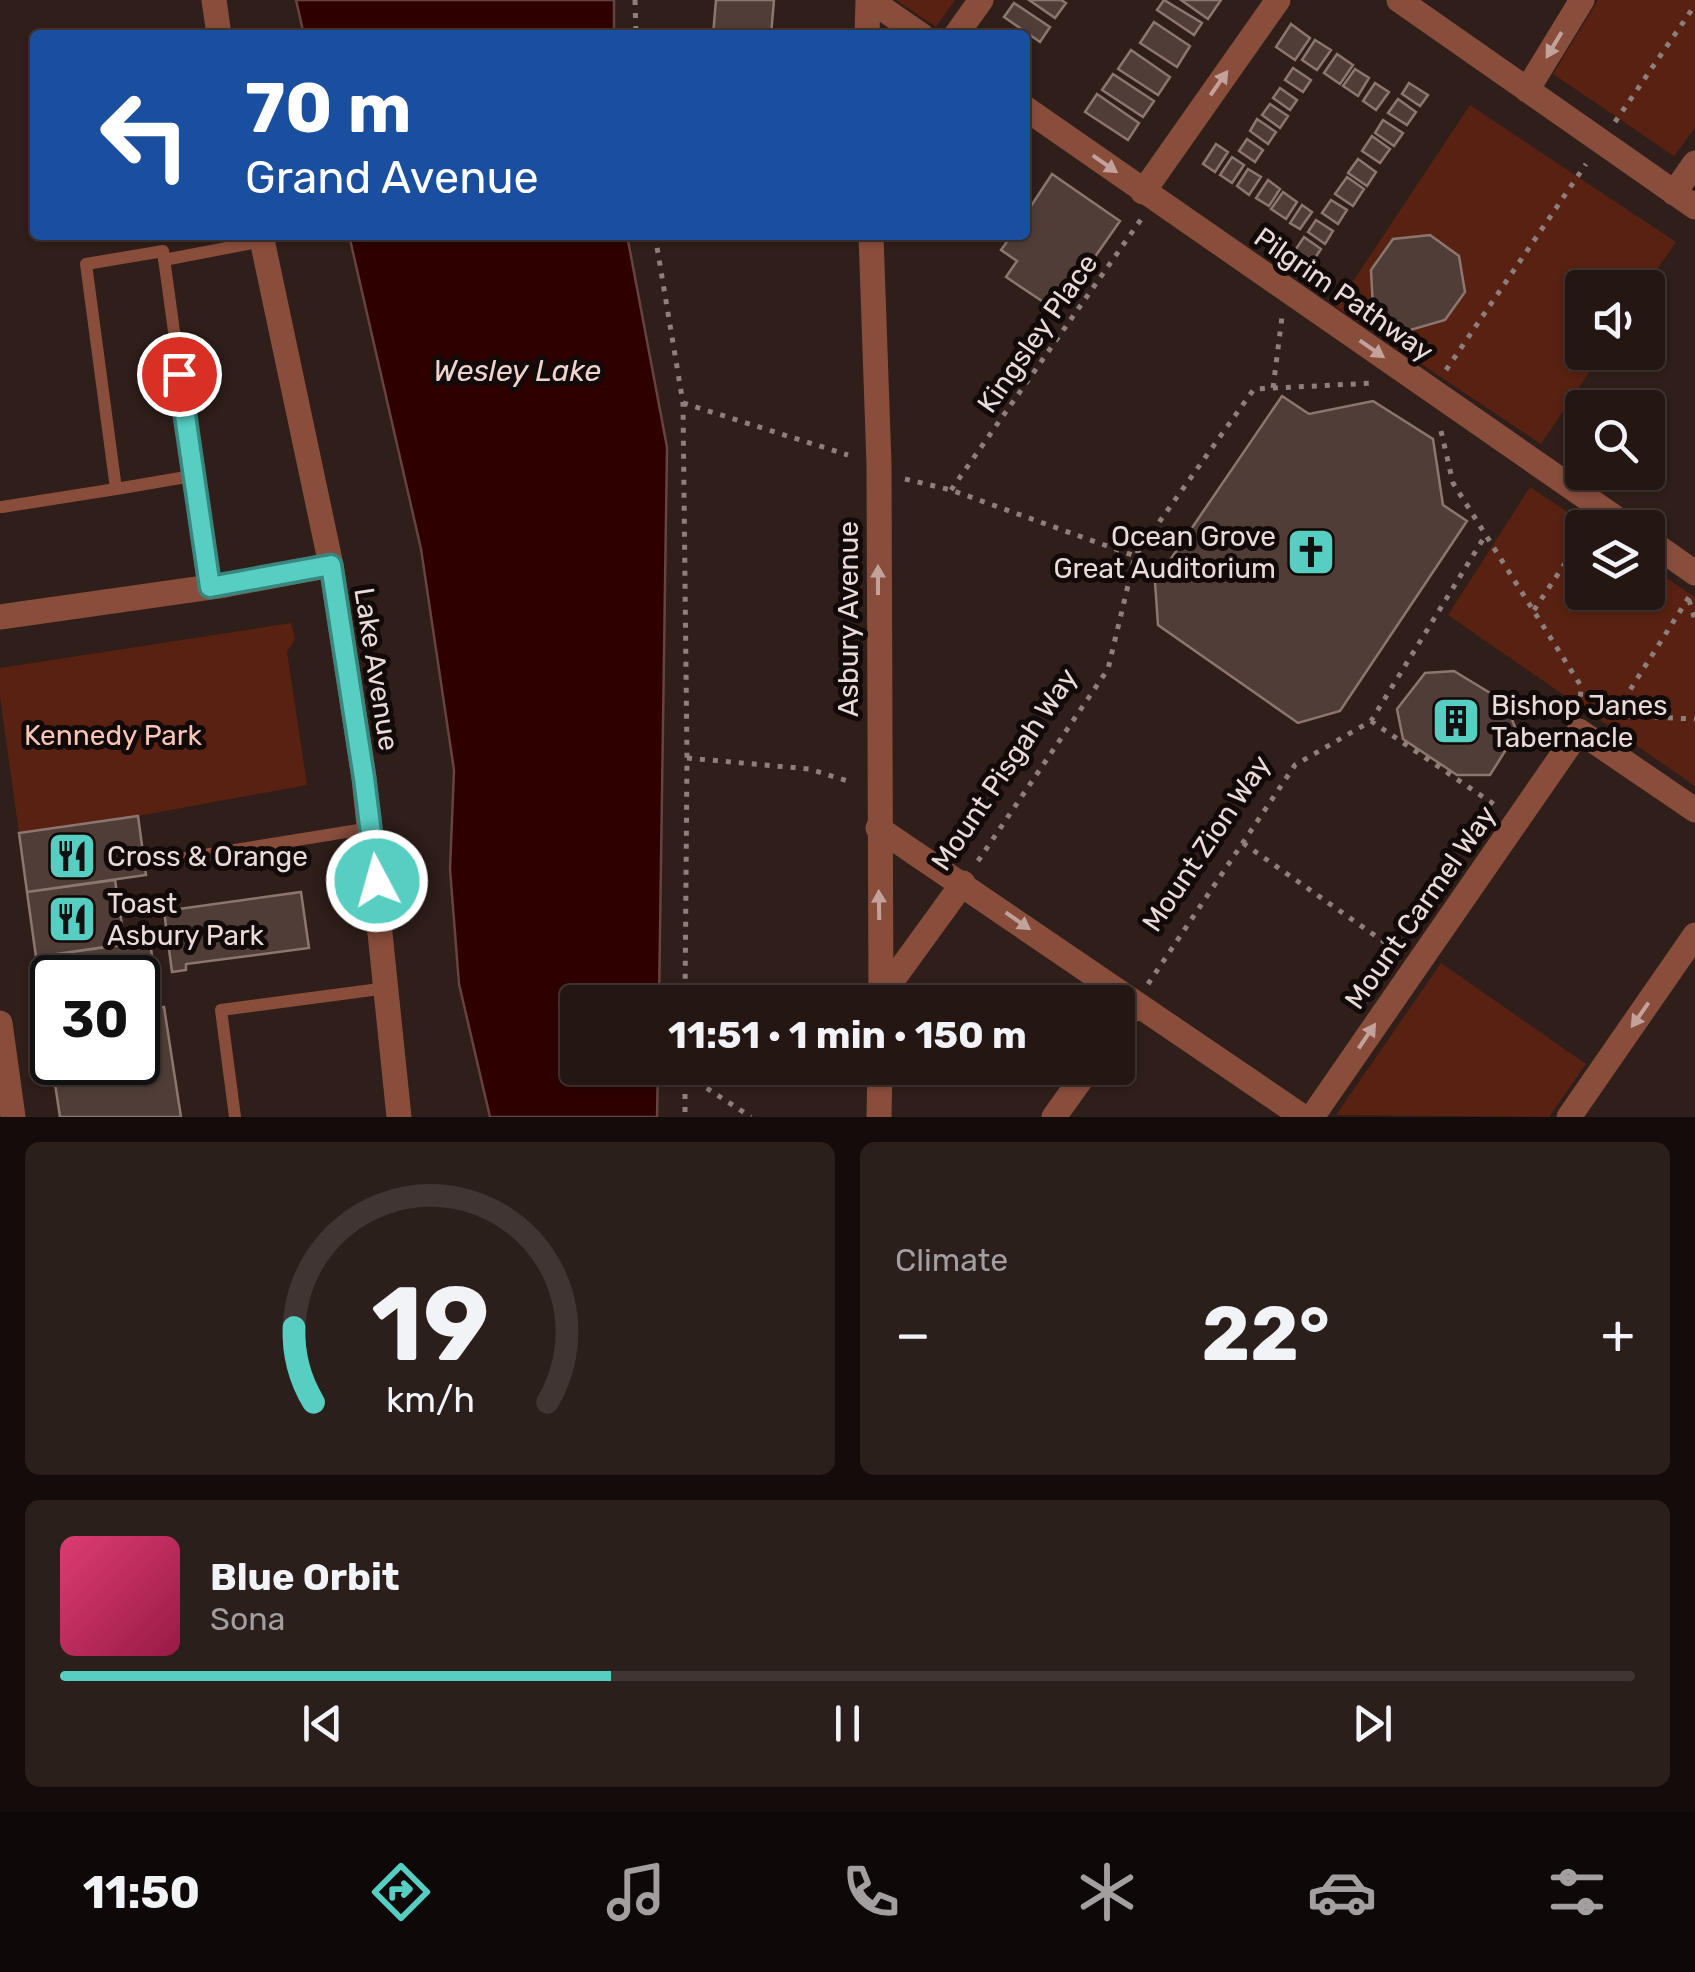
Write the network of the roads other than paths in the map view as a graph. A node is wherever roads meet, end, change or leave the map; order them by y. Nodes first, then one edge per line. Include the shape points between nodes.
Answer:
1 (214, 0) edge
2 (869, 0) edge
3 (981, 0) edge
4 (1278, 0) edge
5 (1400, 0) edge
6 (1582, 0) edge
7 (218, 30) edge
8 (868, 30) edge
9 (913, 30) edge
10 (960, 30) edge
11 (1527, 90) junction
12 (1030, 112) edge
13 (1695, 163) edge
14 (1149, 195) junction
15 (1684, 200) edge
16 (253, 240) edge
17 (262, 240) edge
18 (871, 240) edge
19 (164, 260) junction
20 (192, 476) junction
21 (116, 490) junction
22 (2, 507) edge
23 (1604, 510) edge
24 (1665, 550) edge
25 (331, 565) junction
26 (1694, 568) edge
27 (210, 587) junction
28 (0, 618) edge
29 (1695, 810) edge
30 (371, 828) junction
31 (878, 828) junction
32 (166, 861) dead end
33 (963, 883) junction
34 (1695, 935) edge
35 (880, 985) edge
36 (890, 985) edge
37 (1109, 985) edge
38 (387, 988) junction
39 (1135, 1003) edge
40 (0, 1023) edge
41 (880, 1085) edge
42 (1078, 1085) edge
43 (14, 1117) edge
44 (235, 1117) edge
45 (399, 1117) edge
46 (879, 1117) edge
47 (1054, 1117) edge
48 (1304, 1117) edge
49 (1312, 1117) edge
50 (1569, 1117) edge

1 - 7 street
2 - 8 street
2 - 9 street
3 - 10 street
14 -> 4 street
5 - 11 street
6 -> 11 street
11 - 15 street
12 -> 14 street, Pilgrim Pathway
13 - 15 street
14 -> 23 street, Pilgrim Pathway
16 - 19 lane
17 - 25 street, Lake Avenue
31 -> 18 street, Asbury Avenue
19 - 20 lane
19 - 21 lane via 163,251 86,264
20 - 21 lane
20 - 27 lane
21 - 22 lane
24 - 26 street
25 - 27 street
25 - 30 street, Lake Avenue
27 - 28 street
49 -> 29 street, Mount Carmel Way via 1579,731
30 - 32 lane
30 - 38 street, Lake Avenue
31 - 33 street
35 -> 31 street, Asbury Avenue
33 - 36 street, Mount Pisgah Way
33 -> 37 street
34 -> 50 street
38 - 44 lane via 220,1010
38 - 45 street, Lake Avenue
39 - 48 street
40 - 43 street
41 - 46 street
42 - 47 street

